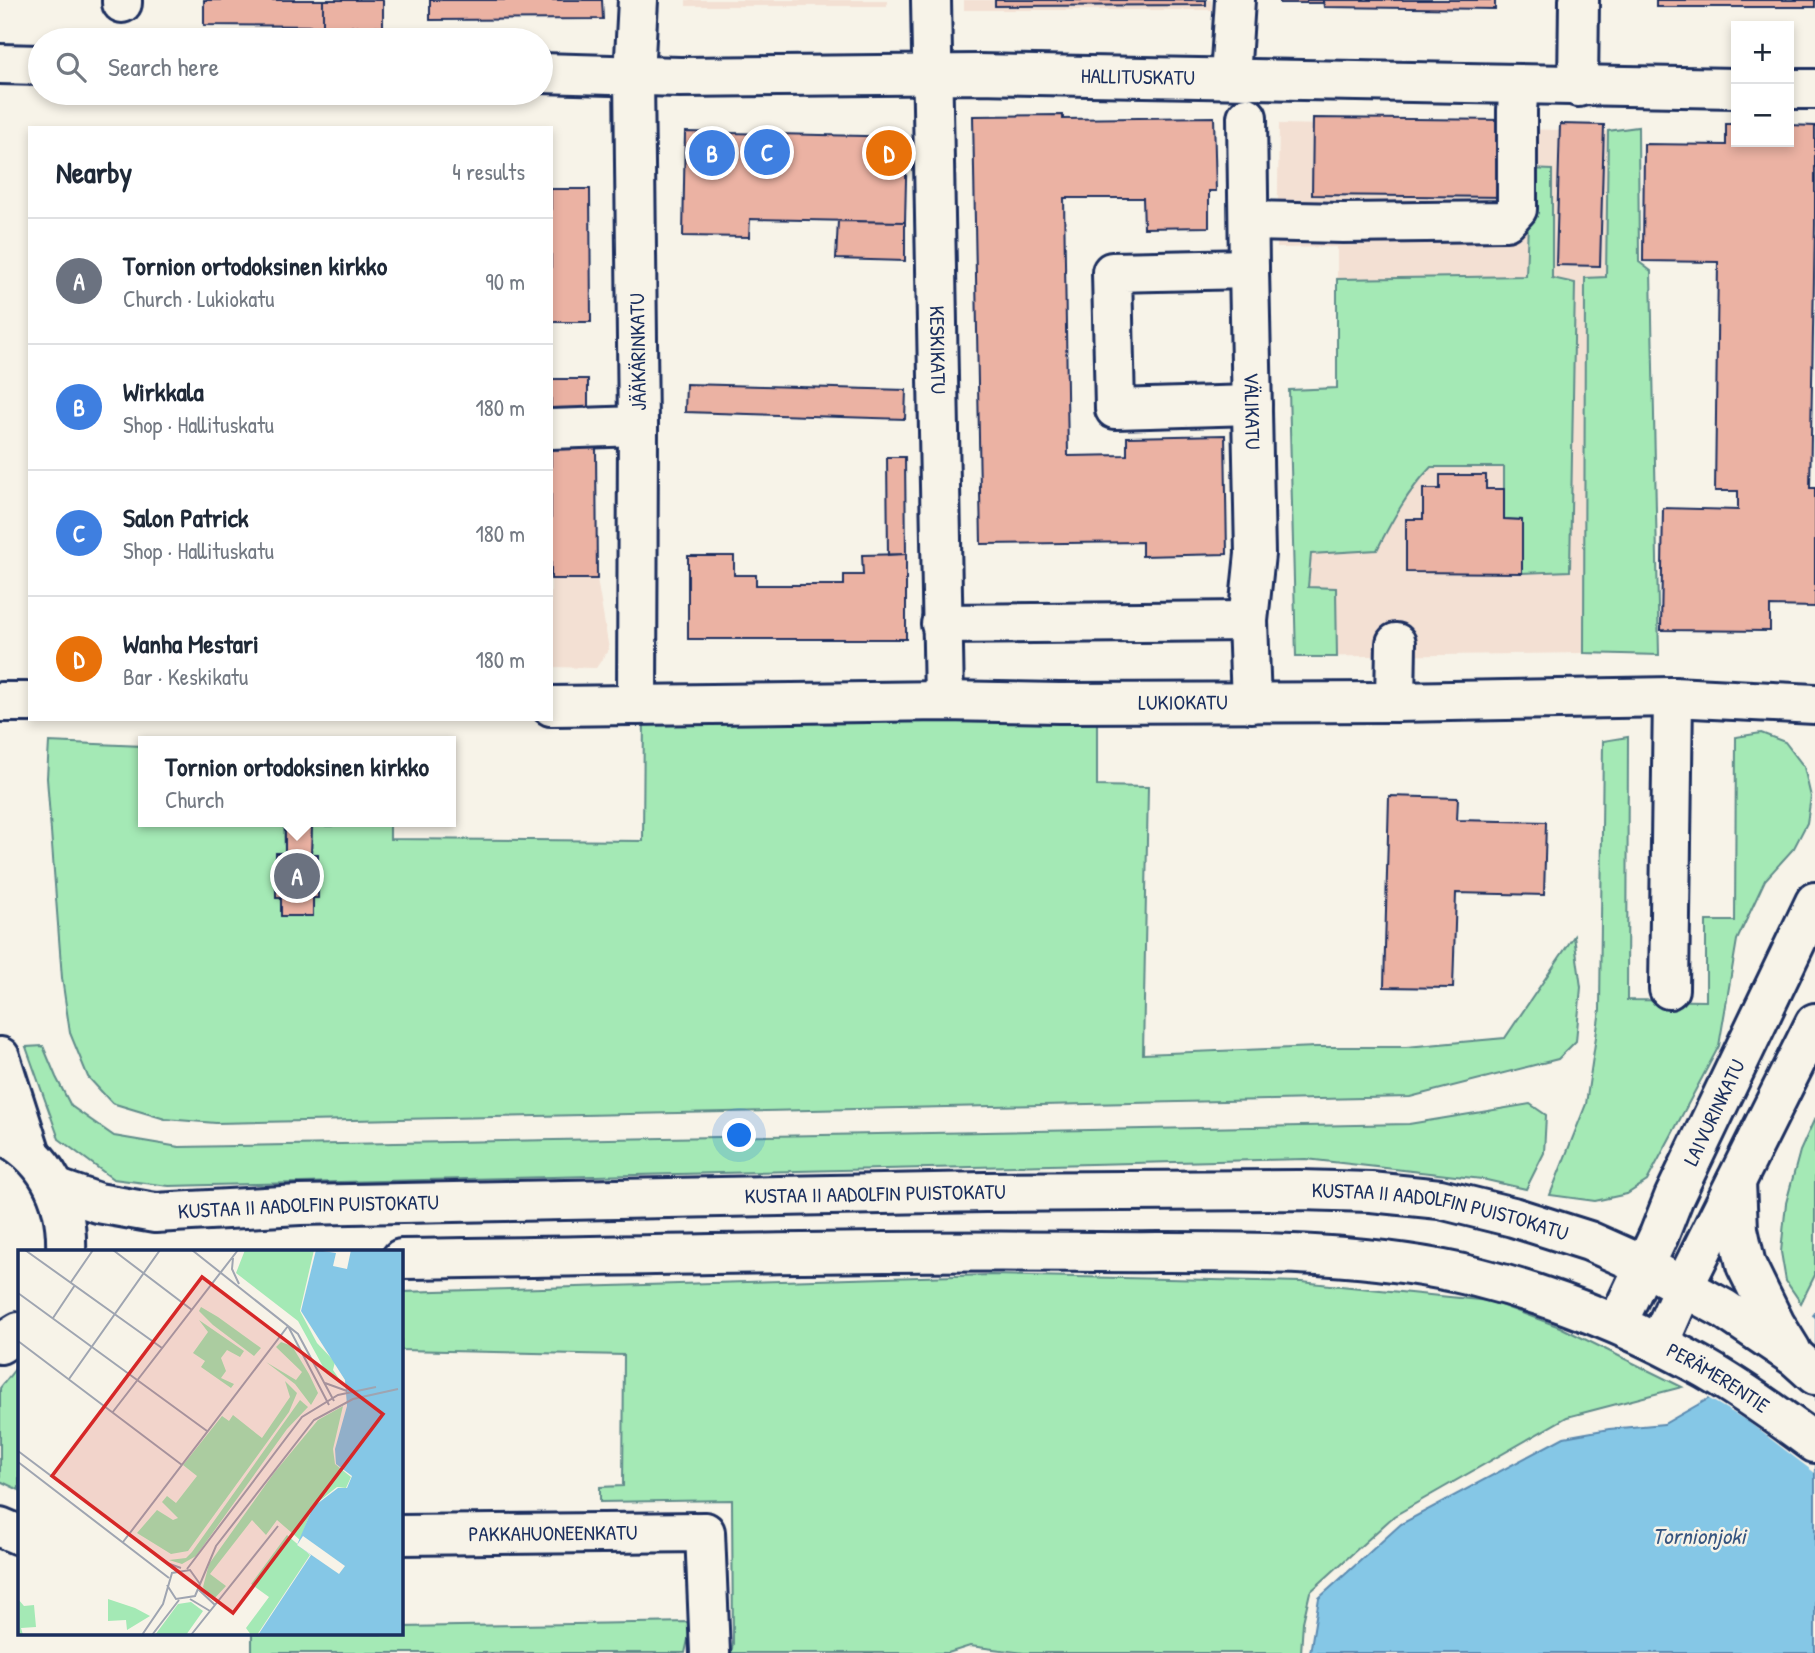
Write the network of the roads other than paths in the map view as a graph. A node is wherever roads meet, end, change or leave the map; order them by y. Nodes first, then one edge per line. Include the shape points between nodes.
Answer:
1 (638, 0) edge
2 (931, 0) edge
3 (1235, 0) edge
4 (1578, 0) edge
5 (0, 64) edge
6 (28, 65) edge
7 (553, 74) edge
8 (933, 75) junction
9 (634, 76) junction
10 (1230, 78) junction
11 (1519, 86) junction
12 (1578, 87) junction
13 (1731, 88) edge
14 (1794, 89) edge
15 (1815, 89) edge
16 (1247, 117) dead end
17 (1249, 221) junction
18 (1249, 269) junction
19 (1252, 405) junction
20 (638, 426) junction
21 (553, 429) edge
22 (1248, 621) junction
23 (942, 624) junction
24 (1396, 643) dead end
25 (1673, 696) junction
26 (944, 701) junction
27 (0, 702) edge
28 (28, 702) edge
29 (1395, 702) junction
30 (1251, 703) junction
31 (1815, 704) edge
32 (637, 705) junction
33 (553, 706) edge
34 (1815, 902) edge
35 (1669, 989) dead end
36 (1815, 1023) edge
37 (0, 1057) edge
38 (0, 1133) edge
39 (31, 1154) junction
40 (1736, 1182) junction
41 (55, 1188) junction
42 (66, 1250) edge
43 (402, 1259) edge
44 (1643, 1265) junction
45 (1684, 1286) junction
46 (1616, 1324) junction
47 (1768, 1329) junction
48 (1659, 1343) junction
49 (1805, 1366) edge
50 (1815, 1443) edge
51 (0, 1527) edge
52 (18, 1535) edge
53 (402, 1535) edge
54 (710, 1653) edge

1 - 9 main road, JÄÄKÄRINKATU
2 - 8 main road, KESKIKATU
3 - 10 main road
4 - 12 main road
5 - 6 main road
7 - 9 main road, HALLITUSKATU
8 - 9 main road, HALLITUSKATU
8 - 10 main road, HALLITUSKATU
8 - 23 main road, KESKIKATU
9 - 20 main road, JÄÄKÄRINKATU
10 - 11 main road, HALLITUSKATU
11 - 12 main road, HALLITUSKATU
11 - 17 main road via 1517,209 1506,221
12 - 13 main road, HALLITUSKATU
14 - 15 main road
16 - 17 main road, VÄLIKATU
17 - 18 main road, VÄLIKATU
18 - 19 main road, VÄLIKATU
18 - 19 main road via 1112,272 1115,409
19 - 22 main road, VÄLIKATU via 1255,554
20 - 21 main road
20 - 32 main road, JÄÄKÄRINKATU
22 - 23 main road
22 - 30 main road, VÄLIKATU
23 - 26 main road, KESKIKATU
24 - 29 main road
25 - 29 main road, LUKIOKATU
25 - 31 main road, LUKIOKATU
25 - 35 main road
26 - 30 main road, LUKIOKATU
26 - 32 main road, LUKIOKATU
27 - 28 main road
29 - 30 main road, LUKIOKATU
32 - 33 main road, LUKIOKATU
34 - 44 main road, LAIVURINKATU
36 - 40 main road
37 - 39 main road
38 - 39 main road
39 - 41 main road
40 - 45 main road
40 - 47 main road via 1738,1229
41 - 42 main road via 63,1210
41 - 44 main road, KUSTAA II AADOLFIN PUISTOKATU via 98,1203 155,1213 300,1205 971,1192 1371,1192 1440,1199 1513,1217 1589,1241
43 - 46 main road via 989,1251 1332,1256 1417,1265 1477,1278
44 - 45 main road, KUSTAA II AADOLFIN PUISTOKATU
44 - 46 main road, LAIVURINKATU
45 - 47 main road
45 - 48 main road
46 - 48 main road, PERÄMERENTIE
47 - 49 main road
48 - 50 main road, PERÄMERENTIE via 1709,1370
51 - 52 main road
53 - 54 main road, PAKKAHUONEENKATU via 705,1532

